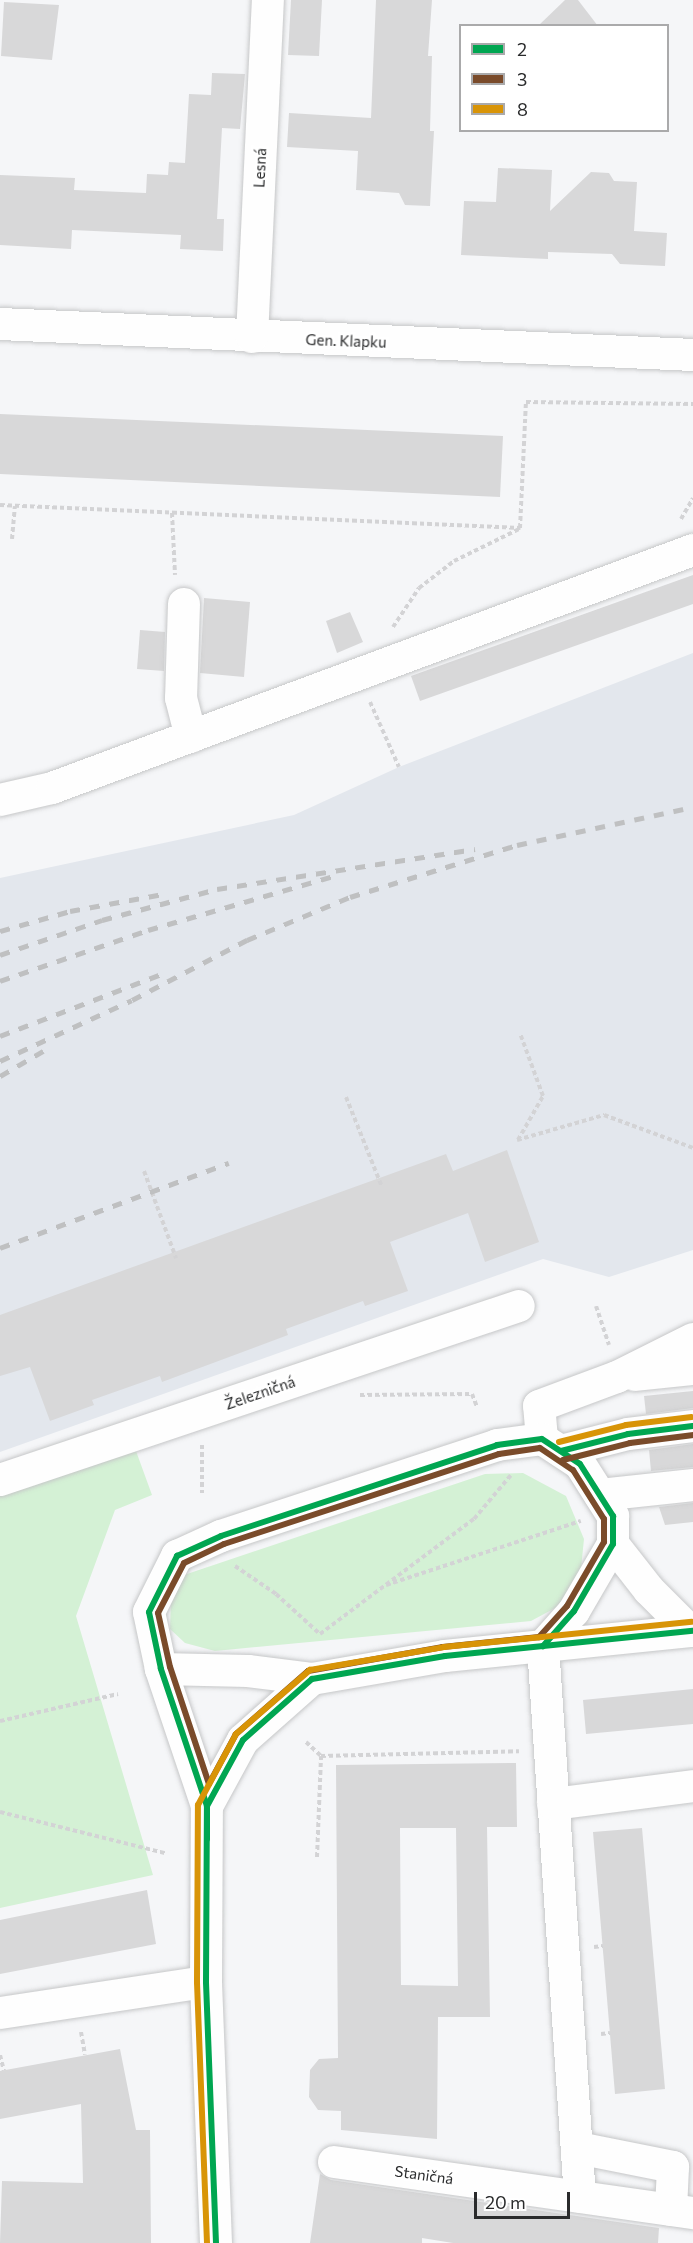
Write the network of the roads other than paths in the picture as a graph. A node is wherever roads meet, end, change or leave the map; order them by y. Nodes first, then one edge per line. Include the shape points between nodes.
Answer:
1 (268, 0) edge
2 (0, 324) edge
3 (252, 337) junction
4 (693, 355) edge
5 (693, 550) edge
6 (184, 604) road end
7 (191, 737) junction
8 (0, 786) edge
9 (52, 788) junction
10 (0, 800) edge
11 (519, 1306) dead end
12 (693, 1339) edge
13 (693, 1369) edge
14 (617, 1377) junction
15 (693, 1426) edge
16 (551, 1445) junction
17 (0, 1480) edge
18 (693, 1485) edge
19 (600, 1495) junction
20 (613, 1544) junction
21 (692, 1631) edge
22 (543, 1646) junction
23 (161, 1669) junction
24 (312, 1679) junction
25 (693, 1786) edge
26 (554, 1803) junction
27 (207, 1806) junction
28 (206, 1982) junction
29 (0, 2013) edge
30 (578, 2148) junction
31 (334, 2162) dead end
32 (580, 2198) junction
33 (682, 2211) edge
34 (216, 2243) edge

1 - 3 street, Lesná
2 - 3 street, Gen. Klapku
3 - 4 street, Gen. Klapku
5 - 7 street
6 - 7 street via 181,698
7 - 9 street
8 - 9 street
9 - 10 street
11 - 17 street, Železničná
12 - 14 street
13 - 14 street
14 - 16 street via 539,1406
15 - 16 street
16 - 19 street via 580,1464
16 - 23 street via 498,1445 221,1536 177,1556 149,1612
18 - 19 street
19 - 20 street via 613,1516
20 - 21 street via 649,1590
20 - 22 street via 574,1611
21 - 22 street
22 - 24 street via 445,1656
22 - 26 street
23 - 24 street via 248,1671
23 - 27 street
24 - 27 street via 243,1740
25 - 26 street
26 - 30 street
27 - 28 street
28 - 29 street
28 - 34 street
30 - 32 street
30 - 33 street via 673,2167
31 - 32 street, Staničná
32 - 33 street, Staničná

